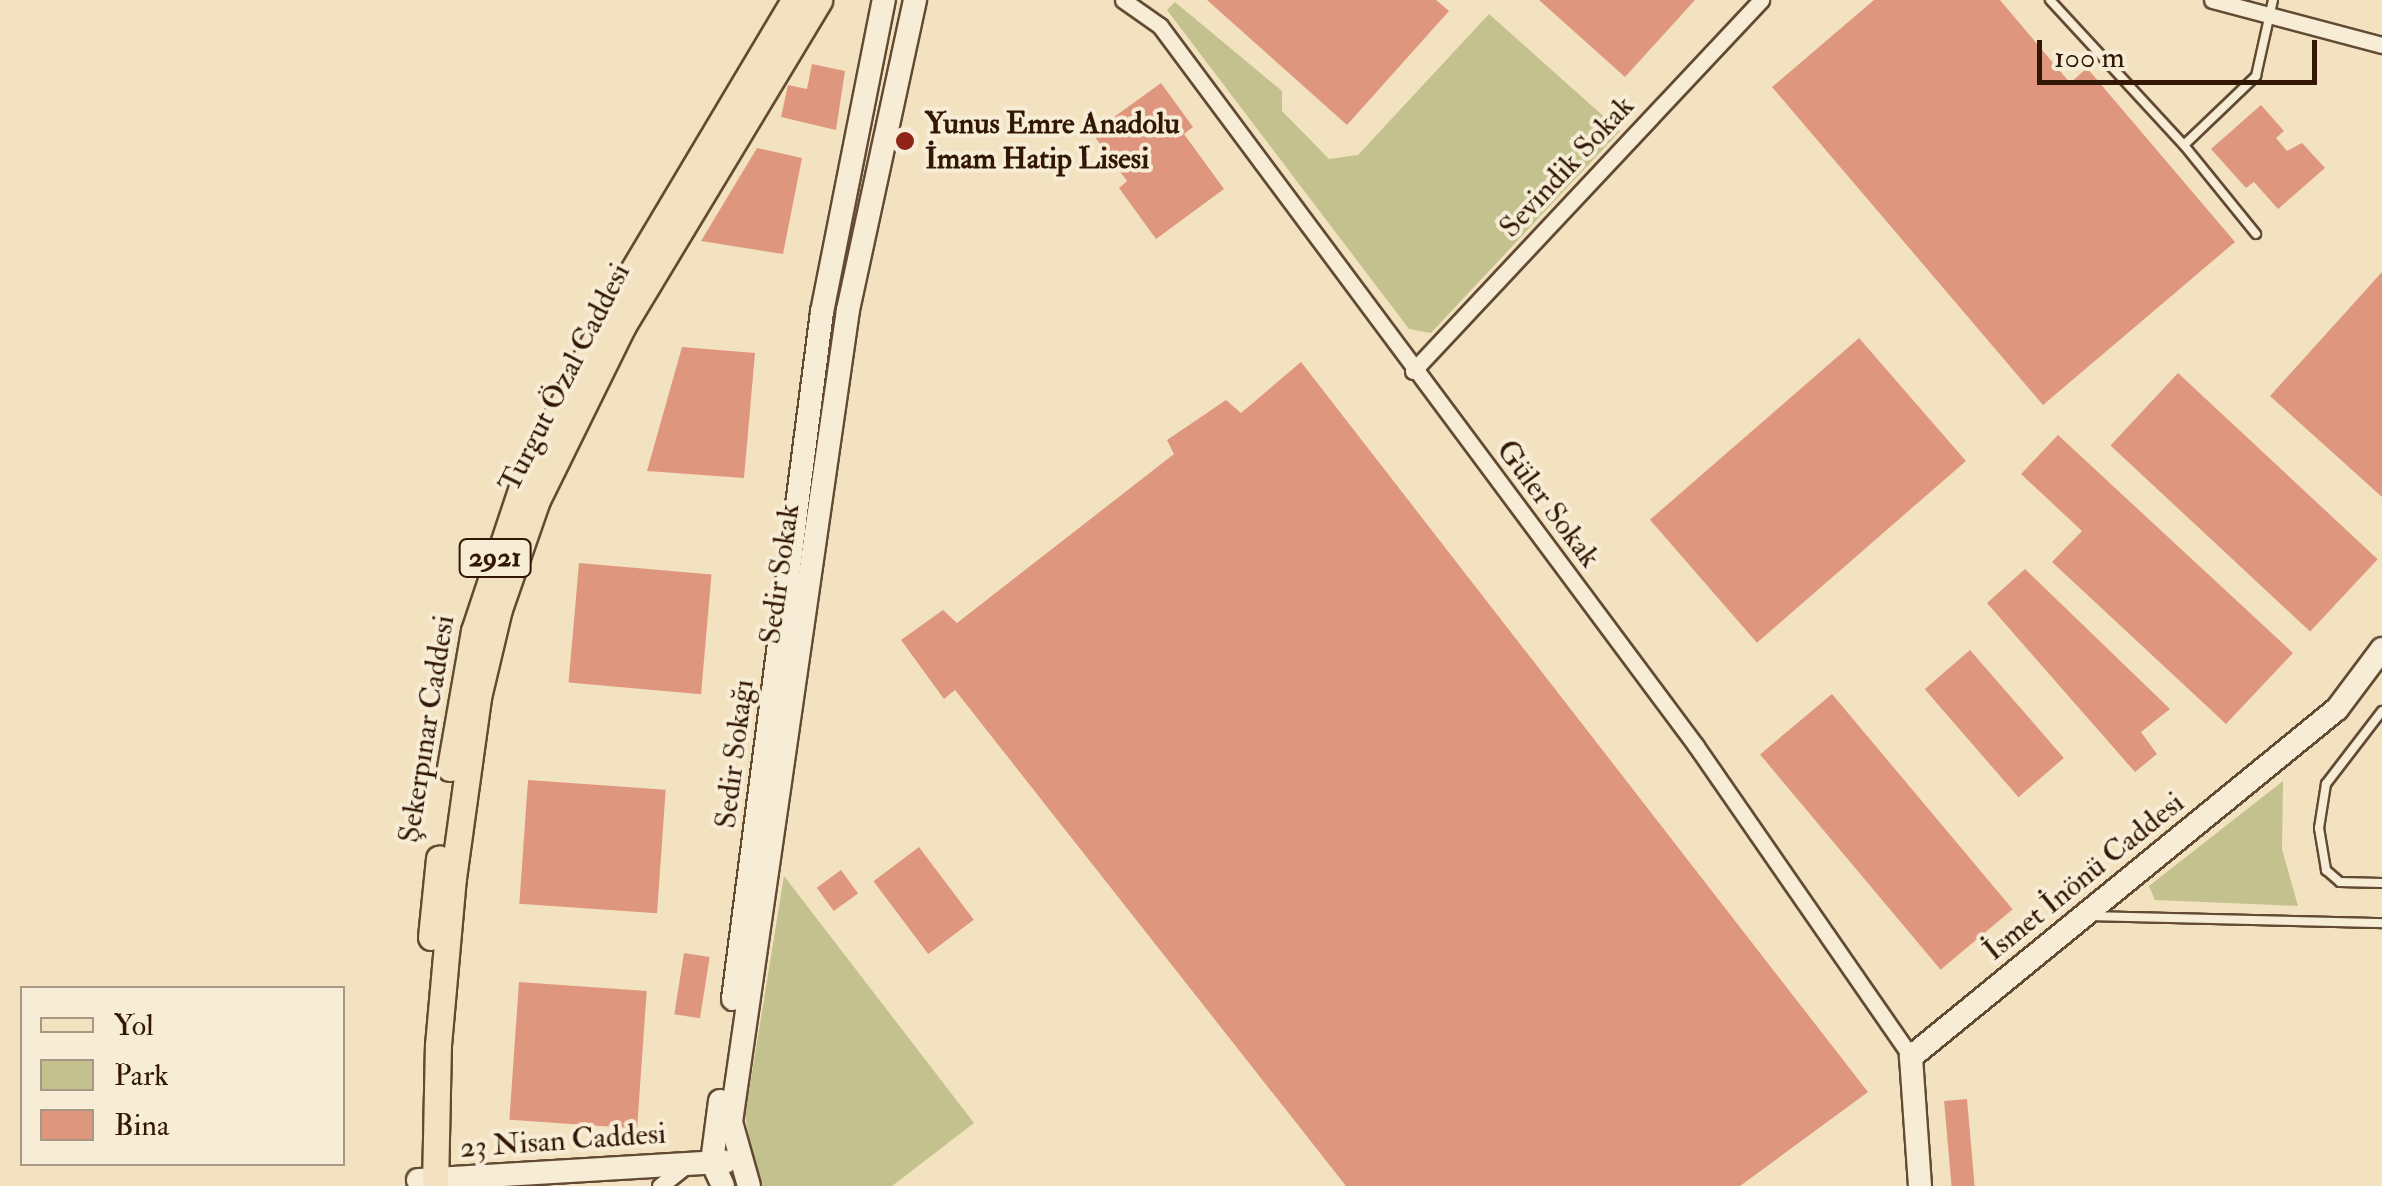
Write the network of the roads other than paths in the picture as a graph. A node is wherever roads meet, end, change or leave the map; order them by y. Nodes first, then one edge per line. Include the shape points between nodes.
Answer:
1 (880, 0) edge
2 (916, 0) edge
3 (1123, 0) edge
4 (1760, 0) edge
5 (2050, 0) edge
6 (2212, 0) edge
7 (812, 3) edge
8 (2272, 7) edge
9 (2382, 45) edge
10 (2184, 145) junction
11 (2256, 234) dead end
12 (1413, 371) junction
13 (2382, 650) edge
14 (2382, 710) edge
15 (2382, 884) edge
16 (2083, 916) junction
17 (2382, 923) edge
18 (1910, 1057) junction
19 (738, 1161) junction
20 (697, 1171) edge
21 (427, 1183) edge
22 (660, 1186) edge
23 (723, 1186) edge
24 (750, 1186) edge
25 (1920, 1186) edge

1 - 20 street, Sedir Sokağı via 880,39 822,312
2 - 19 street, Sedir Sokak via 846,329 731,1122
3 - 12 street, Güler Sokak via 1160,26
4 - 12 street, Sevindik Sokak
5 - 10 lane
6 - 8 street
7 - 21 main road, Turgut Özal Caddesi via 608,354 537,500 499,608 478,697 454,878
8 - 9 street
8 - 10 lane via 2256,76
10 - 11 lane
12 - 18 street, Güler Sokak via 1696,746
13 - 16 street, İsmet İnönü Caddesi via 2337,709
14 - 15 lane via 2326,784 2319,828 2326,870 2340,882
16 - 17 lane
16 - 18 street, İsmet İnönü Caddesi
18 - 25 street
19 - 20 street, 23 Nisan Caddesi
19 - 24 street
20 - 21 street, 23 Nisan Caddesi
20 - 22 street
20 - 23 street

